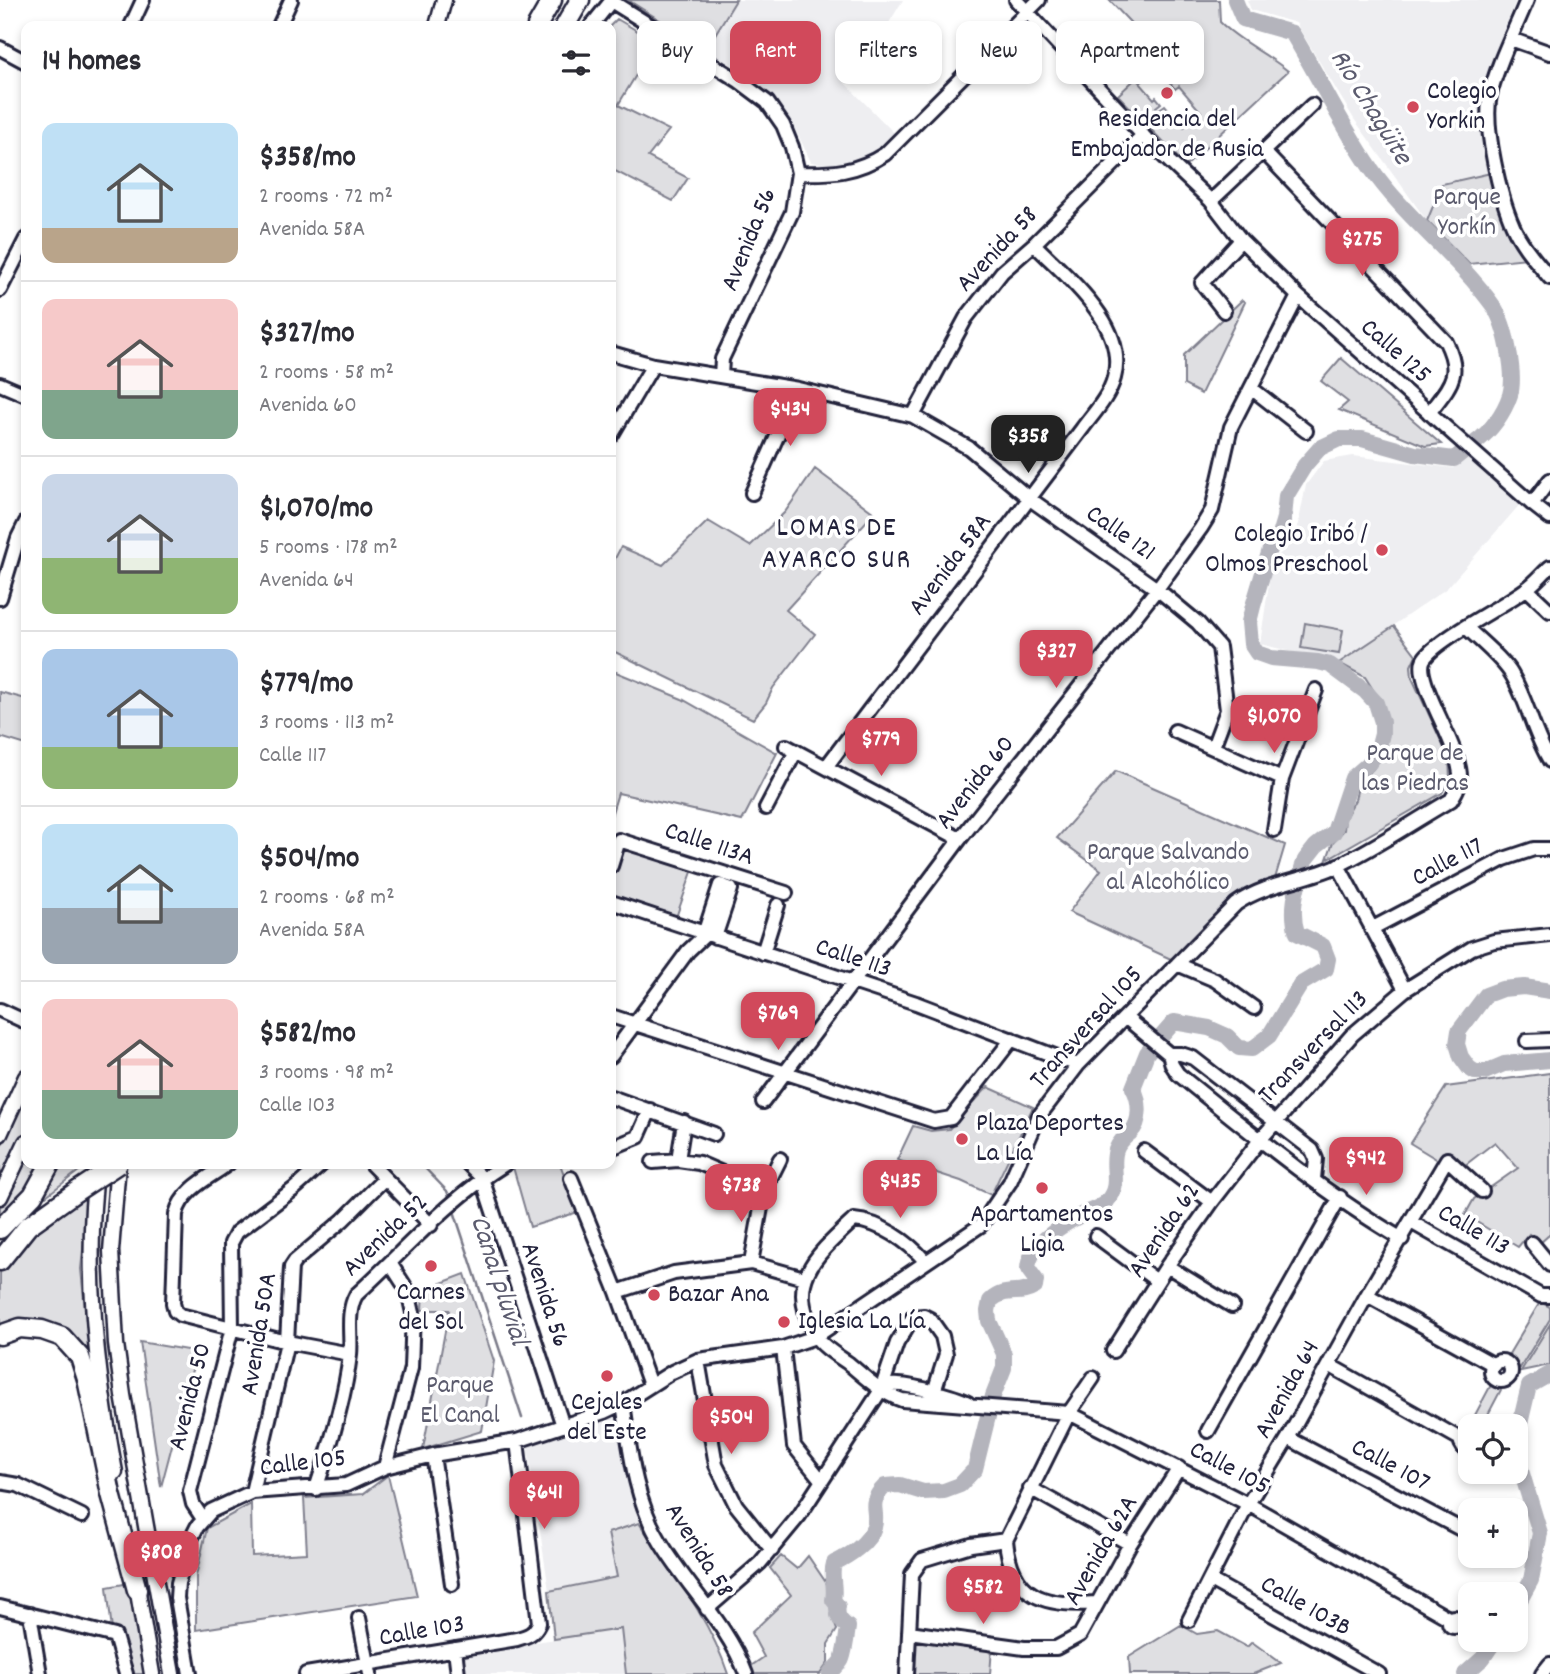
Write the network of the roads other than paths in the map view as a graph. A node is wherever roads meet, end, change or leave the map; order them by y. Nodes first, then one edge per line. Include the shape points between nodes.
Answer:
1 (143, 0) edge
2 (291, 0) edge
3 (444, 0) edge
4 (552, 0) edge
5 (580, 0) edge
6 (1016, 0) edge
7 (1040, 0) edge
8 (1527, 0) edge
9 (611, 1) edge
10 (1027, 13) junction
11 (133, 21) edge
12 (281, 21) edge
13 (438, 21) edge
14 (540, 21) edge
15 (568, 21) edge
16 (595, 21) edge
17 (1511, 38) junction
18 (0, 48) edge
19 (1550, 53) edge
20 (21, 59) edge
21 (1312, 105) dead end
22 (1143, 135) junction
23 (1263, 151) junction
24 (798, 173) junction
25 (1211, 201) junction
26 (1241, 240) junction
27 (1034, 244) junction
28 (21, 249) edge
29 (1550, 278) edge
30 (0, 290) edge
31 (1298, 296) junction
32 (1224, 311) dead end
33 (616, 354) edge
34 (653, 365) junction
35 (721, 376) junction
36 (0, 384) edge
37 (1251, 387) junction
38 (798, 389) junction
39 (21, 393) edge
40 (1429, 413) junction
41 (913, 416) junction
42 (616, 428) edge
43 (1306, 431) dead end
44 (1550, 480) edge
45 (752, 493) dead end
46 (1030, 499) junction
47 (1532, 505) junction
48 (1550, 518) edge
49 (21, 533) edge
50 (1550, 567) edge
51 (1157, 589) junction
52 (1527, 589) junction
53 (0, 598) edge
54 (1550, 611) edge
55 (1466, 627) junction
56 (1316, 690) dead end
57 (1175, 730) dead end
58 (1213, 747) junction
59 (1550, 761) edge
60 (826, 767) junction
61 (1282, 779) junction
62 (765, 807) dead end
63 (1274, 830) dead end
64 (960, 839) junction
65 (616, 847) edge
66 (1550, 849) edge
67 (1338, 865) junction
68 (786, 893) dead end
69 (616, 904) edge
70 (778, 905) dead end
71 (1371, 929) junction
72 (708, 935) junction
73 (1550, 935) edge
74 (763, 953) junction
75 (1177, 964) junction
76 (854, 984) junction
77 (1405, 990) junction
78 (1254, 1008) dead end
79 (0, 1010) edge
80 (1125, 1017) junction
81 (616, 1018) edge
82 (21, 1020) edge
83 (633, 1024) junction
84 (1012, 1039) junction
85 (1550, 1040) edge
86 (1527, 1041) dead end
87 (616, 1049) edge
88 (1166, 1051) junction
89 (1078, 1065) junction
90 (787, 1072) junction
91 (21, 1088) edge
92 (616, 1099) edge
93 (764, 1102) dead end
94 (650, 1110) junction
95 (684, 1122) junction
96 (1275, 1122) junction
97 (0, 1134) edge
98 (714, 1134) dead end
99 (1260, 1140) junction
100 (616, 1146) edge
101 (1144, 1151) dead end
102 (21, 1153) edge
103 (780, 1158) dead end
104 (678, 1160) junction
105 (653, 1162) dead end
106 (47, 1169) edge
107 (96, 1169) edge
108 (110, 1169) edge
109 (118, 1169) edge
110 (221, 1169) edge
111 (316, 1169) edge
112 (376, 1169) edge
113 (473, 1169) edge
114 (497, 1169) edge
115 (385, 1178) junction
116 (482, 1178) junction
117 (571, 1178) dead end
118 (1314, 1179) junction
119 (764, 1191) junction
120 (1482, 1191) dead end
121 (0, 1197) edge
122 (1340, 1197) junction
123 (1212, 1202) junction
124 (1411, 1222) junction
125 (5, 1224) edge
126 (431, 1225) junction
127 (1096, 1236) dead end
128 (1402, 1239) junction
129 (1532, 1242) dead end
130 (0, 1261) edge
131 (925, 1261) junction
132 (390, 1263) junction
133 (751, 1263) junction
134 (1550, 1265) edge
135 (1167, 1266) junction
136 (804, 1278) junction
137 (1157, 1281) junction
138 (617, 1292) junction
139 (1367, 1295) junction
140 (1550, 1296) edge
141 (1232, 1306) dead end
142 (232, 1328) junction
143 (0, 1335) edge
144 (816, 1337) junction
145 (287, 1342) junction
146 (783, 1348) junction
147 (1113, 1351) dead end
148 (350, 1354) junction
149 (698, 1360) junction
150 (1329, 1365) junction
151 (1494, 1365) dead end
152 (1093, 1378) dead end
153 (650, 1385) junction
154 (881, 1390) junction
155 (934, 1392) junction
156 (623, 1403) junction
157 (983, 1407) junction
158 (1069, 1413) junction
159 (563, 1426) junction
160 (1208, 1432) dead end
161 (1458, 1436) edge
162 (1289, 1438) junction
163 (517, 1441) junction
164 (433, 1455) junction
165 (385, 1467) junction
166 (1179, 1468) junction
167 (821, 1481) junction
168 (0, 1482) edge
169 (1030, 1488) junction
170 (316, 1489) junction
171 (252, 1492) junction
172 (1248, 1504) junction
173 (82, 1516) dead end
174 (203, 1519) junction
175 (1458, 1528) edge
176 (1006, 1541) junction
177 (1130, 1544) junction
178 (772, 1550) junction
179 (1210, 1580) junction
180 (452, 1584) dead end
181 (137, 1590) junction
182 (1096, 1604) junction
183 (0, 1606) edge
184 (707, 1609) junction
185 (30, 1614) junction
186 (359, 1618) dead end
187 (1450, 1619) dead end
188 (1189, 1620) dead end
189 (909, 1632) junction
190 (455, 1649) junction
191 (1550, 1664) edge
192 (370, 1669) edge
193 (1371, 1672) edge
194 (40, 1674) edge
195 (126, 1674) edge
196 (152, 1674) edge
197 (172, 1674) edge
198 (190, 1674) edge
199 (306, 1674) edge
200 (458, 1674) edge
201 (746, 1674) edge
202 (907, 1674) edge
203 (1542, 1674) edge

1 - 11 street
2 - 12 street
3 - 13 main road
4 - 14 highway
5 - 15 highway
6 - 10 street, Calle 125
7 - 10 street, Avenida 56
8 - 17 street
9 - 16 street
9 - 24 street via 767,102 783,125
10 - 22 street, Calle 125
10 - 24 street, Avenida 56 via 885,155 846,172
17 - 19 street
17 - 29 street via 1490,93 1495,163 1512,225
18 - 20 street
21 - 23 street
22 - 25 street, Calle 125
22 - 27 street, Avenida 58
23 - 25 street
23 - 40 street via 1446,342 1454,357 1454,372
24 - 35 street, Avenida 56 via 787,224 722,359
25 - 26 street, Calle 125
26 - 31 street, Calle 125
26 - 32 street via 1202,283
27 - 41 street, Avenida 58 via 1002,272 966,318
27 - 46 street, Avenida 58A via 1109,330 1114,379
28 - 30 street
31 - 37 street, Avenida 60
31 - 40 street, Calle 125
33 - 34 street, Calle 121
34 - 35 street, Calle 121
34 - 42 street
35 - 38 street, Calle 121
36 - 39 street
37 - 43 street
37 - 51 street, Avenida 60 via 1231,427 1212,510
38 - 41 street, Calle 121
38 - 45 street
40 - 47 street, Calle 125
41 - 46 street, Calle 121 via 969,449
44 - 47 street
46 - 51 street, Calle 121
46 - 60 street, Avenida 58A
47 - 48 street, Calle 125
49 - 53 street
50 - 52 street
51 - 58 street, Calle 121 via 1219,647 1227,710
51 - 64 street, Avenida 60
52 - 54 street
52 - 55 street
55 - 59 street via 1511,673
55 - 67 street, Transversal 105 via 1432,651 1421,669 1459,765 1457,791 1451,800
56 - 61 street
57 - 58 street
58 - 61 street
60 - 62 street via 791,748
60 - 64 street
61 - 63 street
64 - 76 street, Avenida 60
65 - 68 street, Calle 113A via 618,840
66 - 71 street, Calle 117 via 1504,859
67 - 71 street
67 - 75 street, Transversal 105 via 1253,893 1236,904
69 - 72 street, Calle 113
70 - 74 street
71 - 77 street
72 - 74 street, Calle 113
72 - 83 street via 688,951
73 - 77 street, Transversal 113 via 1472,948
74 - 76 street, Calle 113
75 - 78 street via 1215,980
75 - 80 street, Transversal 105
76 - 84 street, Calle 113
76 - 90 street, Avenida 60
77 - 96 street, Transversal 113 via 1352,1035
79 - 82 street
80 - 88 street, Calle 113
80 - 89 street, Transversal 105
81 - 83 street
83 - 87 street
83 - 90 street
84 - 89 street, Calle 113
84 - 90 street via 951,1118 934,1121
85 - 86 street
88 - 96 street, Calle 113 via 1193,1058
88 - 99 street, Calle 113 via 1178,1074
89 - 131 street, Transversal 105 via 1039,1116 1010,1182 989,1216
90 - 93 street, Avenida 60
91 - 97 main road
92 - 94 street
94 - 95 street
94 - 100 street via 638,1137
95 - 98 street
95 - 104 street
96 - 99 street, Transversal 113
96 - 118 street, Calle 113 via 1312,1150
99 - 118 street, Calle 113
99 - 123 street, Avenida 62
101 - 123 street
102 - 121 main road
103 - 119 street
104 - 105 street
104 - 119 street via 699,1163
106 - 125 highway via 33,1195
107 - 181 main road via 90,1267 94,1325 110,1447
108 - 130 highway, bridge via 28,1226
109 - 197 main road via 111,1251 116,1344
110 - 142 street via 184,1196 178,1206 173,1303 180,1315
111 - 142 street, Avenida 50 via 233,1237
112 - 115 street
113 - 116 street
114 - 116 street, Avenida 52
115 - 126 street
115 - 145 street, Avenida 50A via 291,1267
116 - 126 street, Avenida 52
116 - 159 street, Avenida 56
117 - 138 street
118 - 122 street, Calle 113
119 - 133 street
120 - 124 street, Avenida 64 via 1447,1159
122 - 128 street, Calle 113
122 - 160 street
123 - 135 street, Avenida 62
124 - 128 street, Avenida 64
124 - 140 street, Calle 113 via 1541,1296
126 - 132 street, Avenida 52
127 - 137 street
128 - 139 street, Avenida 64
129 - 134 street
131 - 136 street via 915,1248 891,1234 854,1220 831,1241
131 - 144 street, Transversal 105
132 - 148 street, Avenida 52 via 352,1302
132 - 165 street via 408,1292 413,1313 411,1368
133 - 136 street
133 - 138 street via 674,1273
135 - 137 street, Avenida 62
135 - 141 street
136 - 144 street via 802,1304
137 - 147 street, Avenida 62
138 - 153 street
139 - 150 street, Avenida 64
139 - 151 street
142 - 145 street
142 - 174 street, Avenida 50 via 190,1491
143 - 181 highway via 20,1328 42,1330 62,1338 80,1357
144 - 146 street, Transversal 105
144 - 154 street, Calle 105
145 - 148 street
145 - 171 street, Avenida 50A
146 - 149 street, Transversal 105
146 - 167 street via 793,1446
148 - 170 street, Avenida 52
149 - 153 street, Transversal 105
149 - 178 street via 716,1465 736,1505
150 - 161 street
150 - 162 street, Avenida 64
152 - 158 street
153 - 156 street, Calle 105
154 - 155 street, Calle 105 via 891,1385
154 - 155 street via 897,1343 913,1317 924,1316 942,1336 946,1354
154 - 157 street, Calle 105 via 908,1402
154 - 167 street
155 - 157 street, Calle 105
156 - 159 street, Calle 105
156 - 184 street, Avenida 58 via 647,1517
157 - 158 street, Calle 105
158 - 166 street, Calle 105
158 - 169 street
159 - 163 street, Calle 105
162 - 172 street, Avenida 64
162 - 175 street, Calle 107
163 - 164 street, Calle 105
163 - 190 street, Calle 103 via 539,1623 530,1636
164 - 165 street, Calle 105
164 - 180 street
165 - 170 street, Calle 105 via 356,1482
166 - 172 street, Calle 105
166 - 177 street, Avenida 62A
167 - 178 street
168 - 173 street via 18,1485
169 - 176 street
169 - 177 street
170 - 171 street, Calle 105
171 - 174 street, Calle 105 via 219,1506
172 - 179 street, Avenida 64
172 - 187 street, Calle 105
174 - 198 street via 190,1541 178,1583
176 - 182 street via 1015,1577 1028,1592 1048,1603
176 - 189 street via 971,1545 922,1560 912,1574
177 - 182 street, Avenida 62A
178 - 184 street
179 - 188 street, Avenida 64
179 - 193 street, Calle 103B
181 - 196 main road
182 - 189 street, Avenida 62A via 1080,1635 1056,1648
183 - 185 street
184 - 201 street, Avenida 58 via 729,1636
185 - 194 street
185 - 195 street via 115,1636
186 - 192 street
189 - 202 street
190 - 192 street, Calle 103
190 - 200 street
191 - 203 street
192 - 199 street, Calle 103

